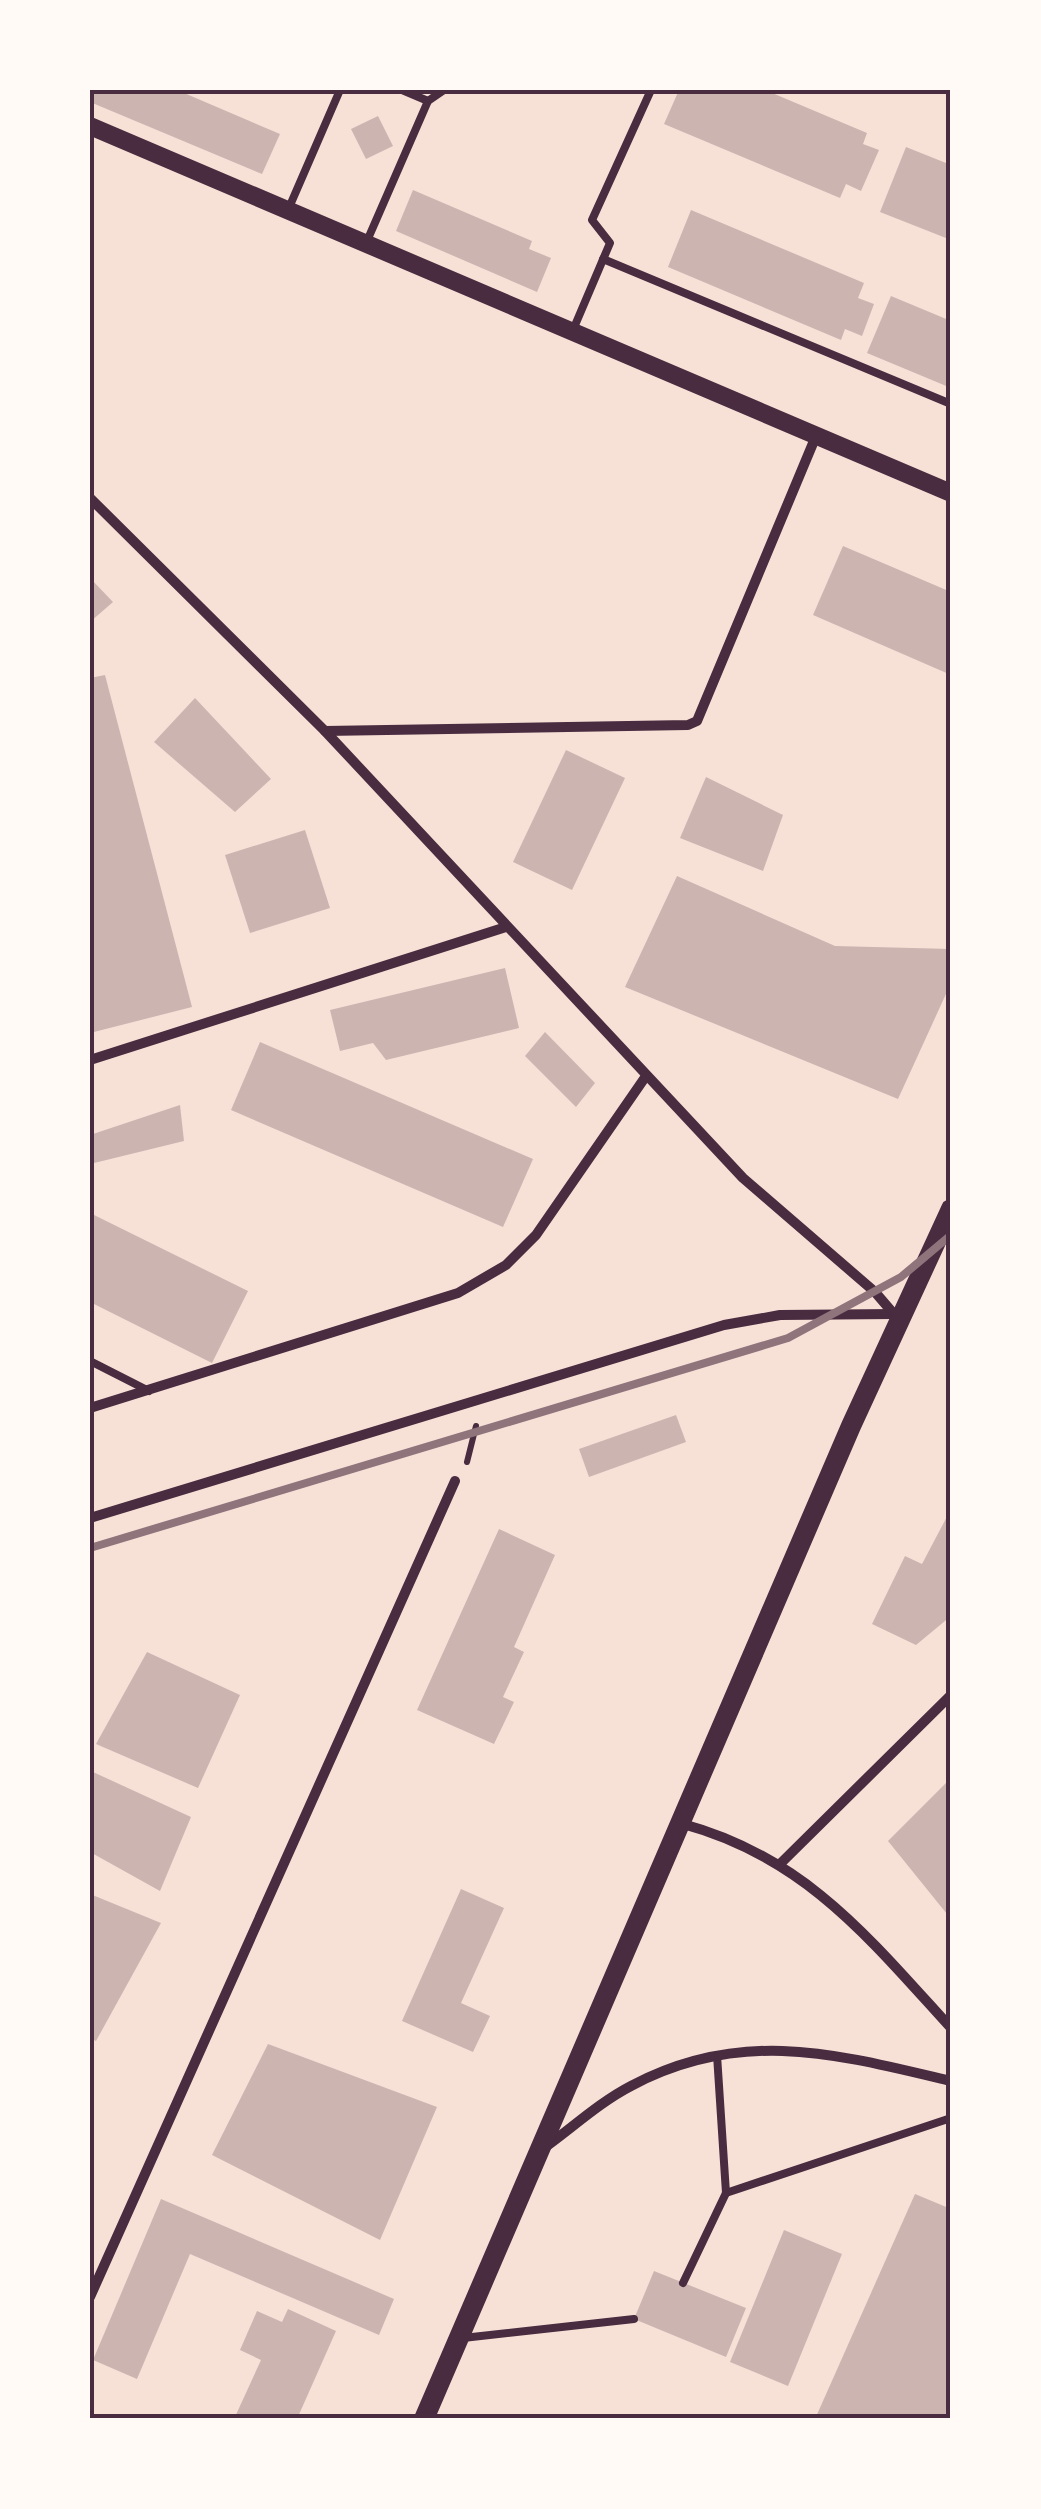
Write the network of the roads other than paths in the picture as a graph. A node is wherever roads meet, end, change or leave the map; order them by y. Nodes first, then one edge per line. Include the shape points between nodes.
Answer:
1 (340, 90) edge
2 (402, 90) edge
3 (444, 90) edge
4 (650, 90) edge
5 (428, 101) junction
6 (90, 126) edge
7 (287, 211) junction
8 (366, 245) junction
9 (603, 260) junction
10 (572, 334) junction
11 (951, 404) edge
12 (816, 436) junction
13 (951, 493) edge
14 (90, 498) edge
15 (325, 731) junction
16 (506, 928) junction
17 (90, 1060) edge
18 (646, 1076) junction
19 (951, 1209) edge
20 (897, 1314) junction
21 (90, 1362) edge
22 (149, 1392) junction
23 (90, 1408) edge
24 (456, 1482) road end
25 (90, 1518) edge
26 (951, 1695) edge
27 (683, 1824) junction
28 (780, 1864) junction
29 (951, 2028) edge
30 (717, 2055) junction
31 (951, 2081) edge
32 (951, 2118) edge
33 (539, 2152) junction
34 (726, 2193) junction
35 (684, 2282) dead end
36 (90, 2297) edge
37 (634, 2319) dead end
38 (458, 2339) junction
39 (424, 2419) edge

1 - 7 lane
2 - 5 lane
3 - 5 lane
4 - 9 lane via 592,220 611,238
5 - 8 lane
6 - 7 street
7 - 8 street
8 - 10 street
9 - 10 lane
9 - 11 lane
10 - 12 street
12 - 13 street
12 - 15 street via 697,721
14 - 15 street
15 - 16 street
16 - 17 street
16 - 18 street
18 - 20 street via 743,1178
18 - 22 street via 536,1235 506,1265 458,1293
19 - 20 main road
20 - 25 street via 780,1314 724,1325
20 - 27 main road
21 - 22 lane
22 - 23 street
24 - 36 street
26 - 28 street
27 - 28 street
27 - 33 main road
28 - 29 street via 847,1913
30 - 31 street via 784,2047
30 - 33 street via 630,2086
30 - 34 lane
32 - 34 lane
33 - 38 main road
34 - 35 lane
37 - 38 lane
38 - 39 main road

